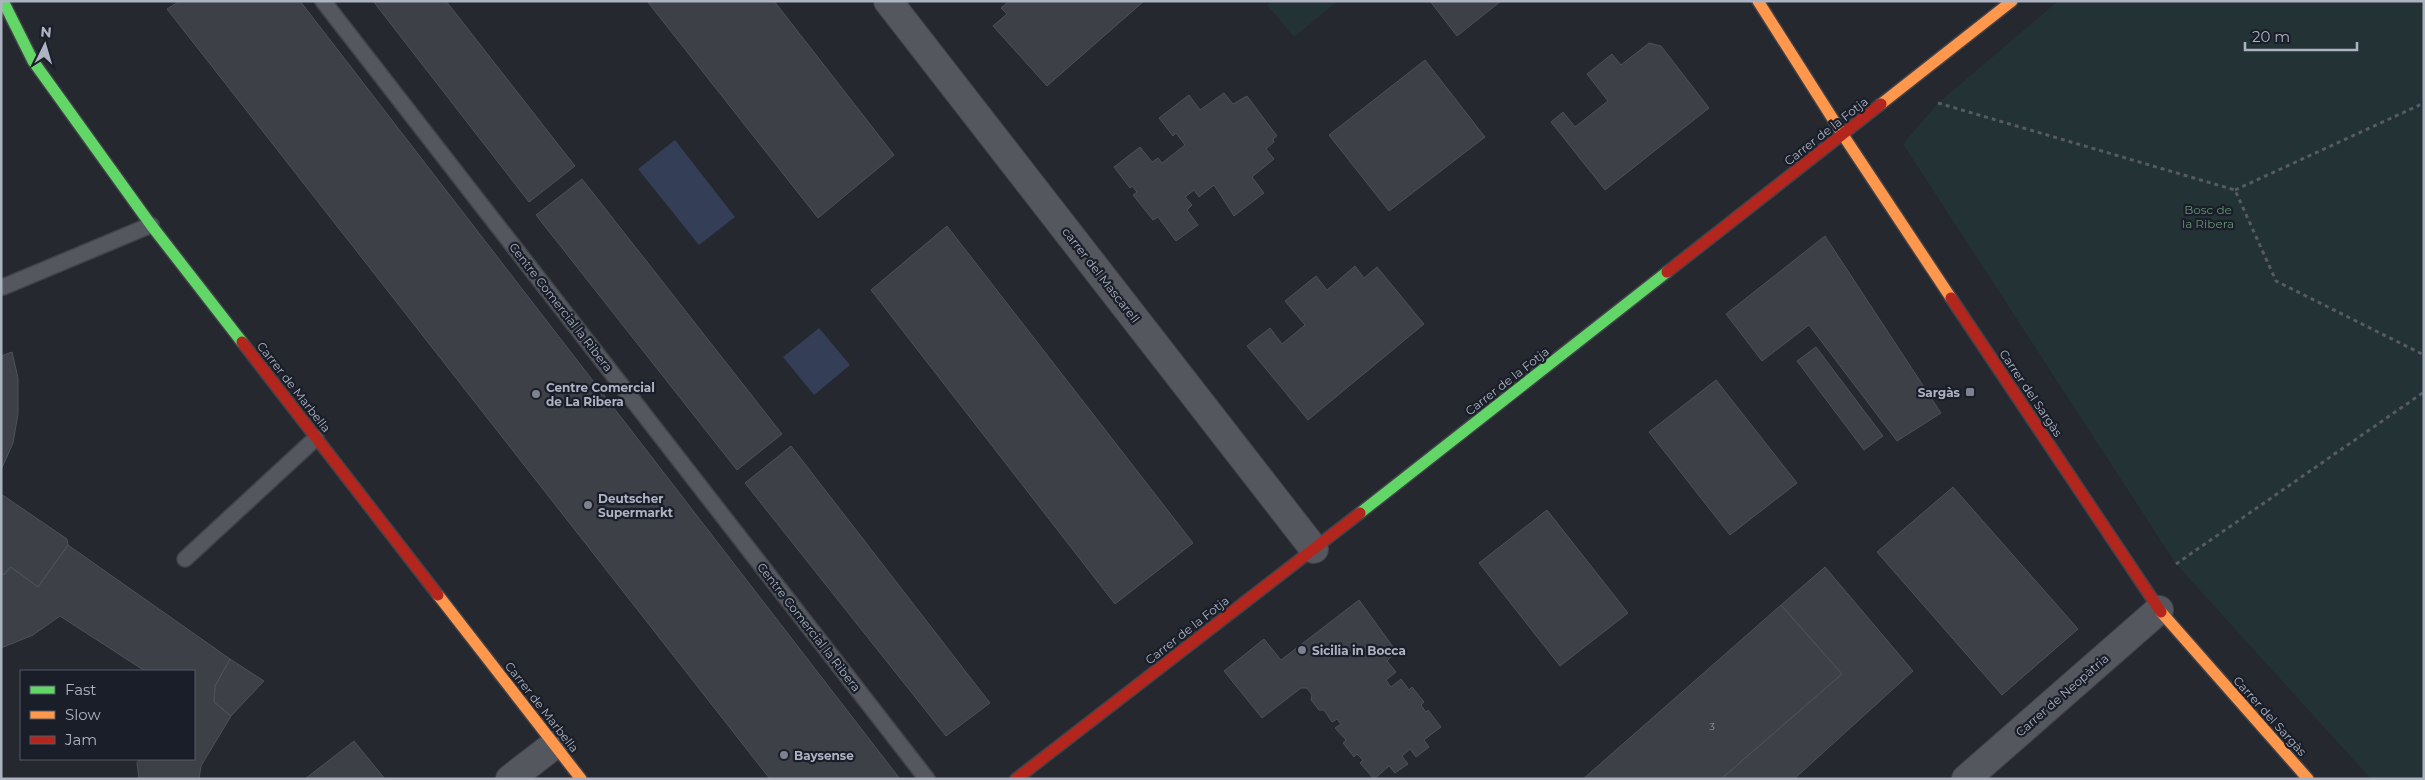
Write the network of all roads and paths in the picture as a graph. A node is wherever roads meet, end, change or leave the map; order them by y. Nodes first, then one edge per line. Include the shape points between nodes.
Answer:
1 (3, 1) edge
2 (323, 1) edge
3 (888, 1) edge
4 (1758, 1) edge
5 (2012, 1) edge
6 (1938, 103) dead end
7 (2424, 103) edge
8 (1843, 136) junction
9 (2234, 190) junction
10 (151, 225) junction
11 (3, 287) dead end
12 (2424, 355) edge
13 (2424, 392) edge
14 (316, 438) junction
15 (1314, 550) junction
16 (185, 559) dead end
17 (2176, 564) dead end
18 (2159, 610) junction
19 (554, 745) junction
20 (510, 779) edge
21 (581, 779) edge
22 (927, 779) edge
23 (1016, 779) edge
24 (1966, 779) edge
25 (2308, 779) edge

1 - 10 street, Carrer de Marbella via 33,61
2 - 22 lane, Centre Comercial la Ribera
3 - 15 street, carrer del Mascarell
4 - 8 street, Carrer del Sargàs
5 - 8 street, Carrer de la Fotja
6 - 9 path
7 - 9 path
8 - 15 street, Carrer de la Fotja
8 - 18 street, Carrer del Sargàs
9 - 12 path via 2276,281
10 - 11 lane
10 - 14 street, Carrer de Marbella
13 - 17 path
14 - 16 lane
14 - 19 street, Carrer de Marbella
15 - 23 street, Carrer de la Fotja
18 - 24 street, Carrer de Neopàtria
18 - 25 street, Carrer del Sargàs
19 - 20 street
19 - 21 street, Carrer de Marbella

